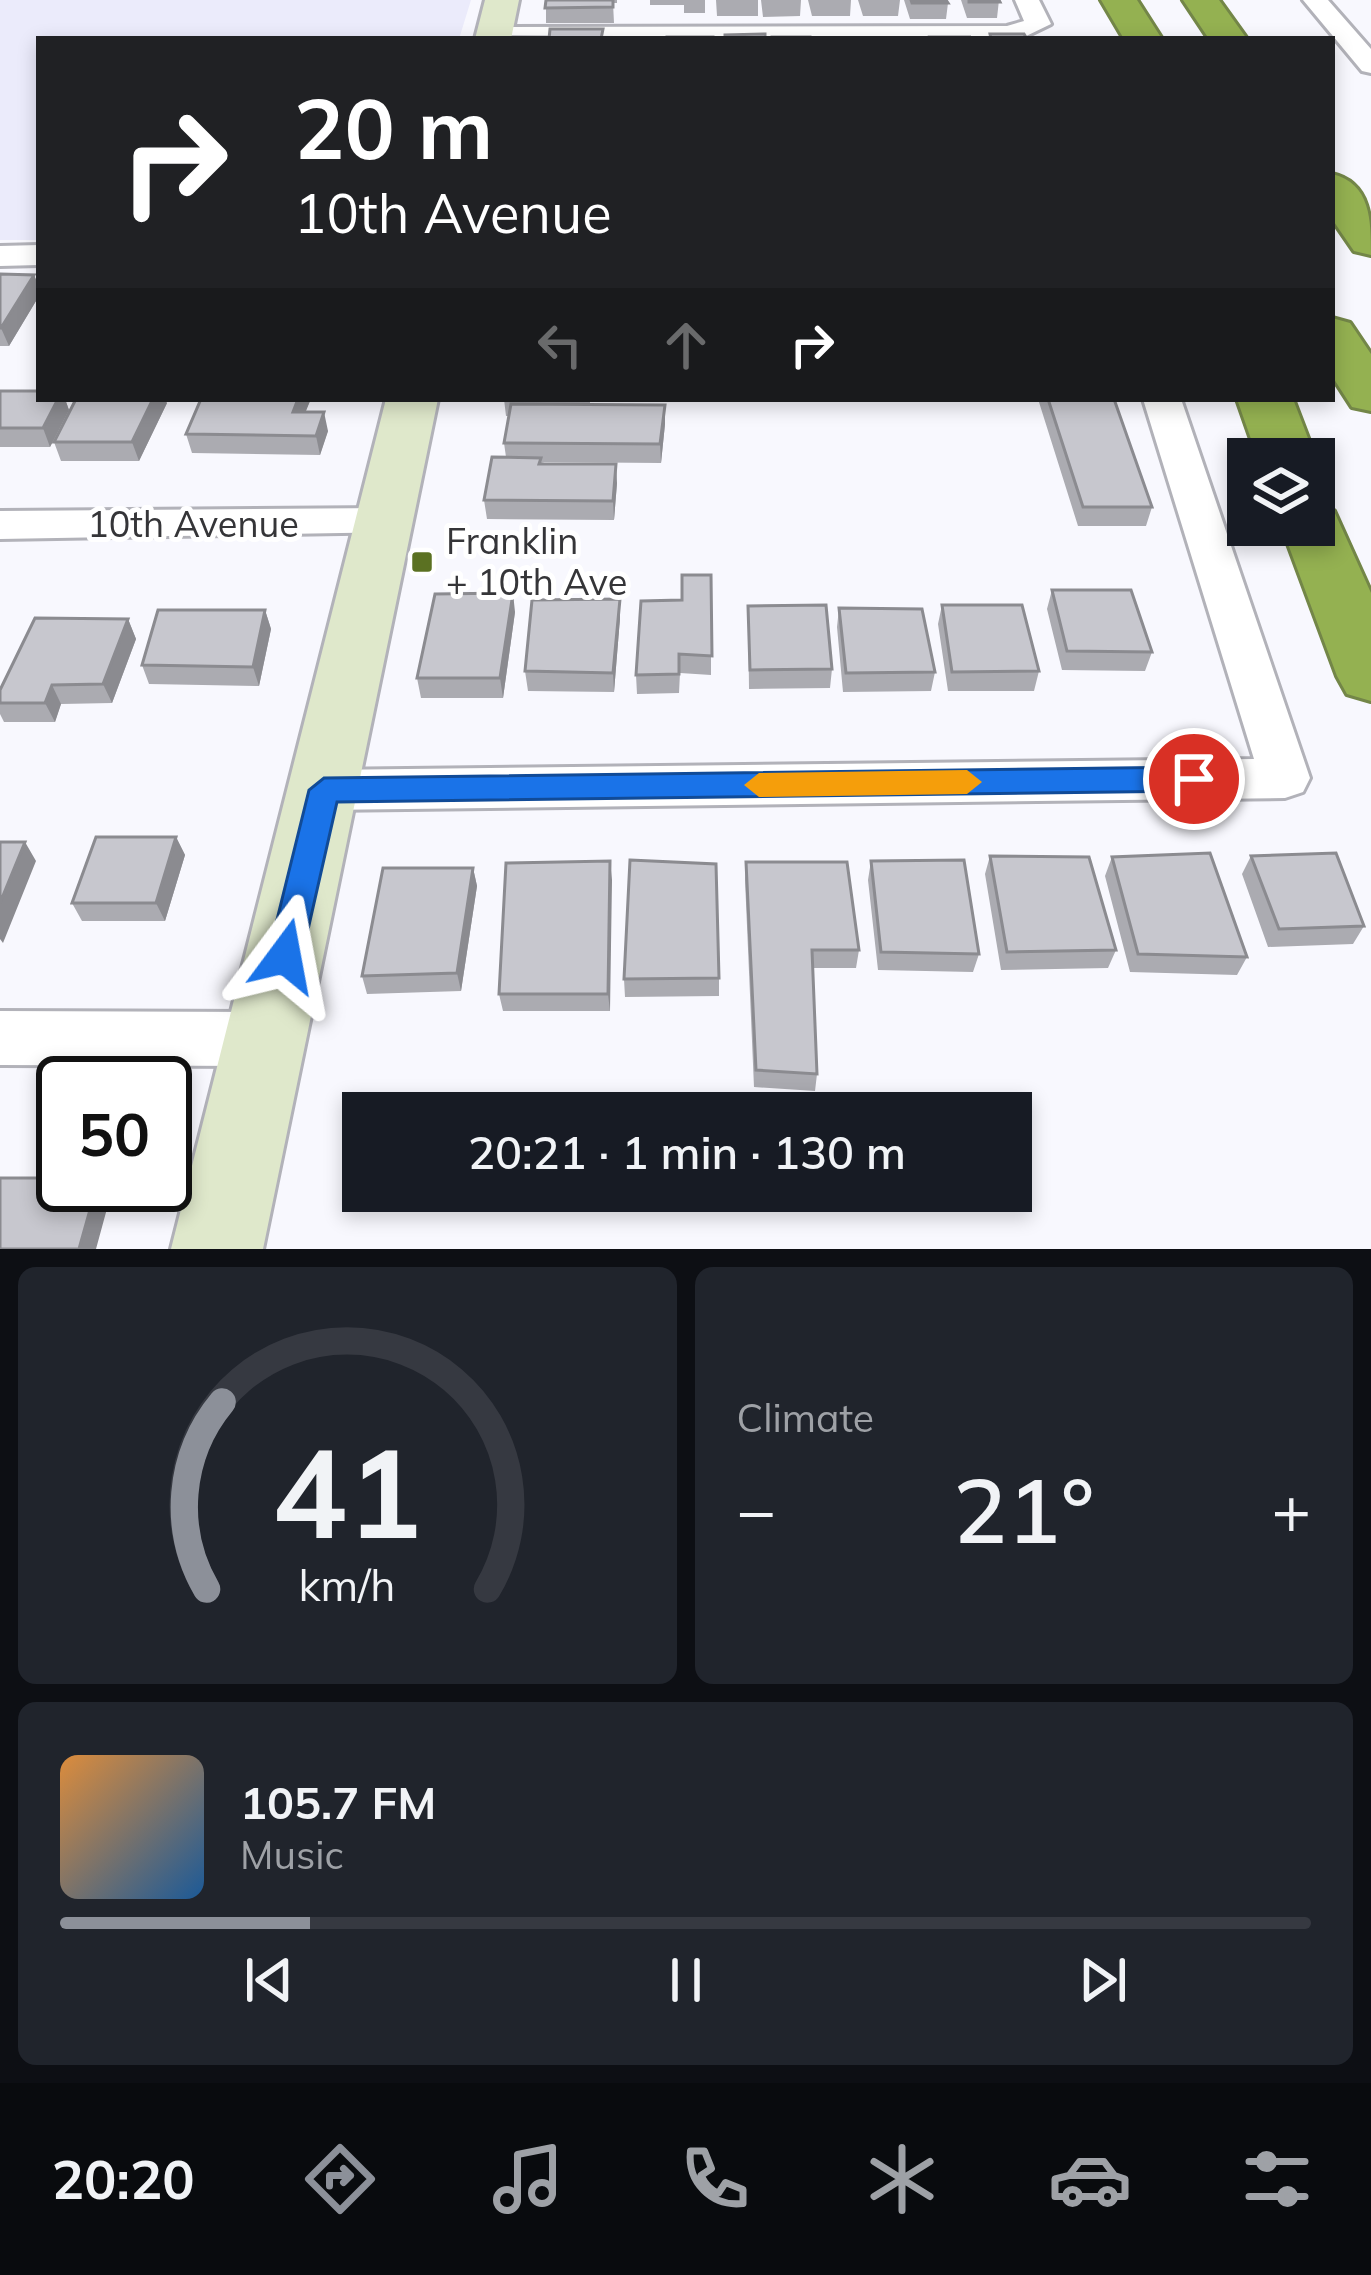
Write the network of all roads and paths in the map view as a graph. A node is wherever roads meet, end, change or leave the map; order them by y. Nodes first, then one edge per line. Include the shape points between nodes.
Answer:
1 (502, 0) edge
2 (1027, 0) edge
3 (1119, 0) edge
4 (1201, 0) edge
5 (1315, 0) edge
6 (1342, 32) junction
7 (1371, 32) edge
8 (493, 36) edge
9 (583, 36) edge
10 (1141, 36) edge
11 (1226, 36) edge
12 (1371, 65) edge
13 (1335, 179) edge
14 (1335, 191) edge
15 (1371, 218) edge
16 (1371, 241) edge
17 (36, 255) edge
18 (0, 256) edge
19 (1335, 339) edge
20 (1371, 394) edge
21 (411, 402) edge
22 (1163, 402) edge
23 (1266, 402) edge
24 (1279, 438) edge
25 (385, 522) junction
26 (0, 525) edge
27 (1320, 546) edge
28 (1371, 676) edge
29 (324, 790) junction
30 (0, 1038) edge
31 (266, 1039) junction
32 (217, 1249) edge

1 - 8 main road
2 - 9 street via 1038,24 1033,31
3 - 10 highway
4 - 11 highway
5 - 6 street
6 - 7 street
6 - 12 street
13 - 15 highway
14 - 16 highway
17 - 18 street
19 - 20 highway
21 - 25 main road
22 - 29 street via 1286,778
23 - 24 highway
25 - 26 street, 10th Avenue
25 - 29 main road
27 - 28 highway
29 - 31 main road
30 - 31 street
31 - 32 main road

